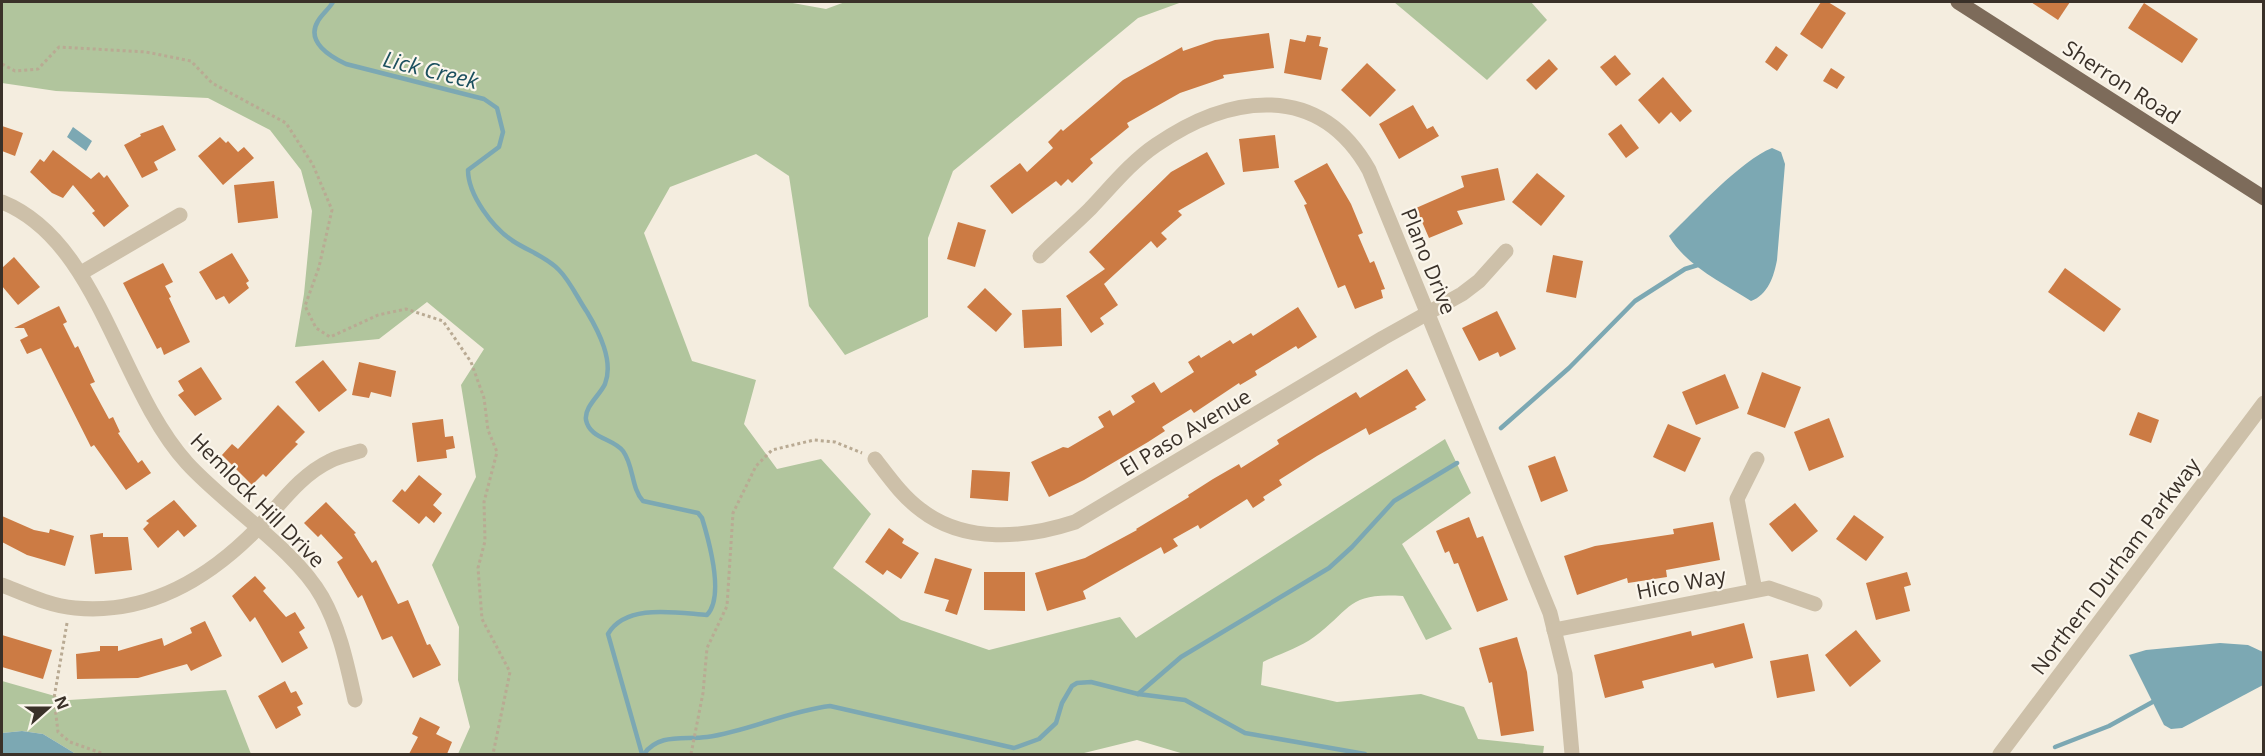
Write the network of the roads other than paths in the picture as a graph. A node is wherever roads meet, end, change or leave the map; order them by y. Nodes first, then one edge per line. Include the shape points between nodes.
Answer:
1 (1958, 2) edge
2 (2264, 198) edge
3 (2, 202) edge
4 (180, 215) dead end
5 (1506, 250) dead end
6 (1040, 256) dead end
7 (81, 273) junction
8 (1428, 313) junction
9 (2264, 403) edge
10 (360, 451) dead end
11 (875, 459) road end
12 (1757, 459) dead end
13 (257, 529) junction
14 (2, 585) edge
15 (1755, 590) junction
16 (1815, 604) dead end
17 (1554, 630) junction
18 (355, 700) dead end
19 (1572, 754) edge
20 (2000, 754) edge

1 - 2 main road, Sherron Road
3 - 7 street, Hemlock Hill Drive via 51,234
4 - 7 street
5 - 8 street, El Paso Avenue via 1479,281
6 - 8 street, Plano Drive via 1155,146 1179,131 1232,109 1271,104 1324,119 1361,154
7 - 13 street, Hemlock Hill Drive via 145,404 165,435 187,463
8 - 11 street, El Paso Avenue via 1103,507 1049,531 1000,537 947,524 922,511 896,488
8 - 17 street, Plano Drive
9 - 20 street, Northern Durham Parkway
10 - 13 street via 329,461 297,486
12 - 15 street via 1737,499
13 - 14 street via 226,559 195,581 164,596 113,609 69,607
13 - 18 street, Hemlock Hill Drive via 297,564 321,596 338,633
15 - 16 street, Hico Way via 1769,588
15 - 17 street, Hico Way
17 - 19 street, Plano Drive via 1565,674

